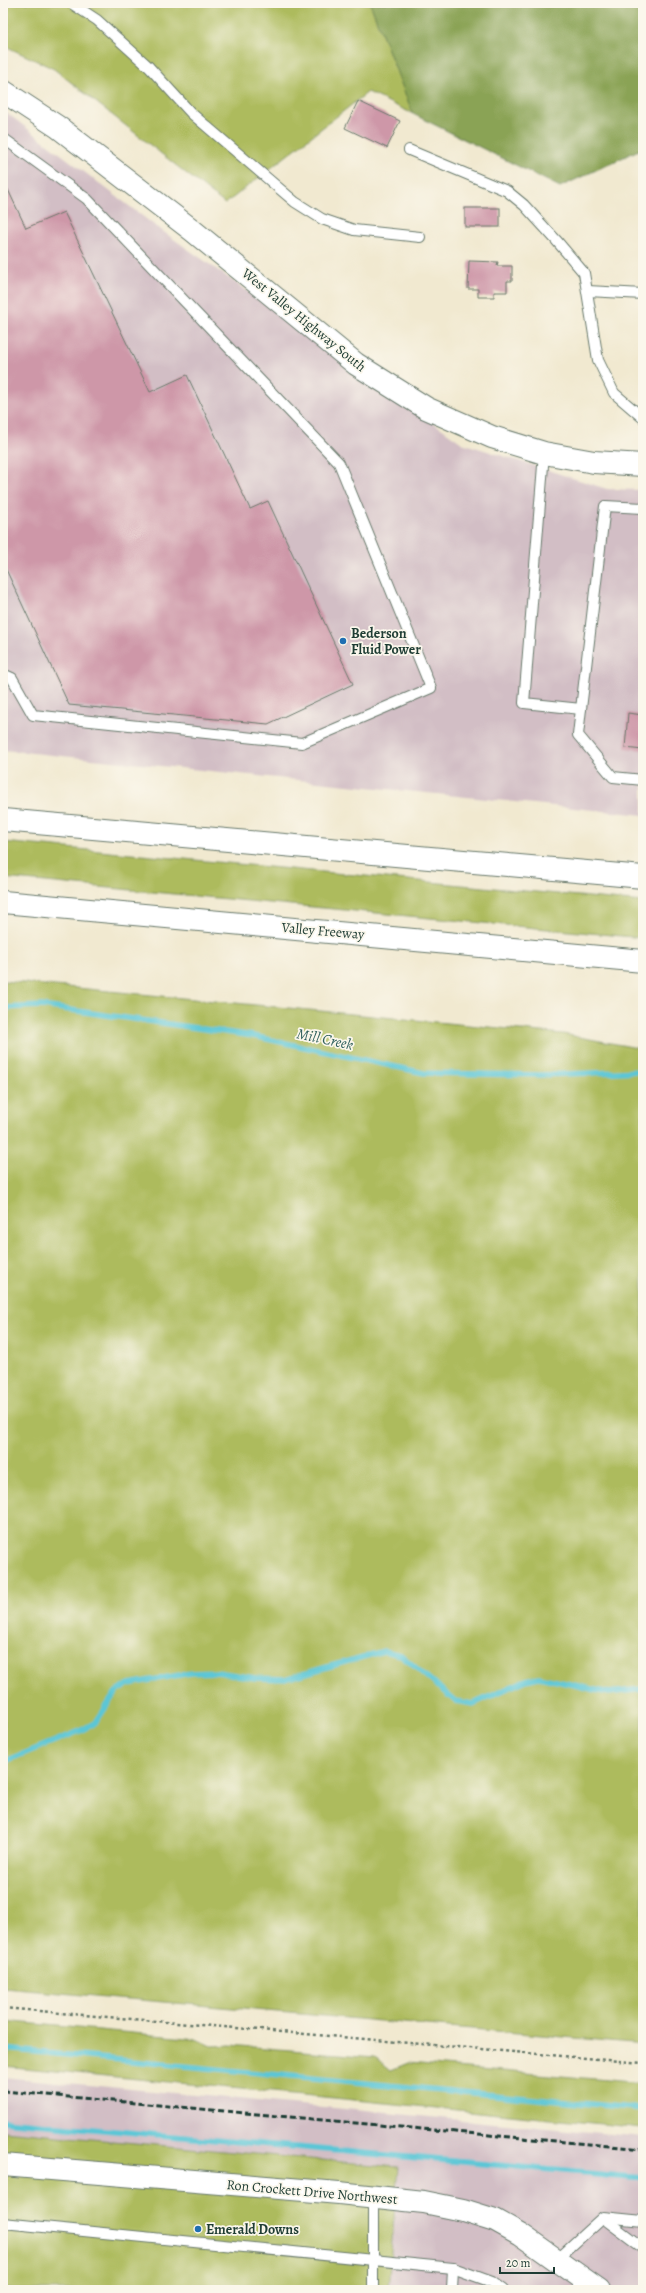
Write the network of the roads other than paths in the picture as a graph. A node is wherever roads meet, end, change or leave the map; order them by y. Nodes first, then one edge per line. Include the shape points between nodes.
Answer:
1 (71, 3) edge
2 (3, 91) edge
3 (3, 138) edge
4 (410, 150) dead end
5 (420, 236) dead end
6 (588, 292) junction
7 (643, 294) edge
8 (643, 418) edge
9 (544, 453) junction
10 (643, 465) edge
11 (643, 508) edge
12 (3, 674) edge
13 (581, 709) junction
14 (643, 780) edge
15 (3, 820) edge
16 (643, 877) edge
17 (3, 902) edge
18 (643, 961) edge
19 (3, 2164) edge
20 (373, 2197) junction
21 (603, 2217) junction
22 (643, 2221) edge
23 (3, 2223) edge
24 (643, 2248) edge
25 (375, 2259) junction
26 (557, 2259) junction
27 (453, 2268) junction
28 (373, 2290) edge
29 (452, 2290) edge
30 (503, 2290) edge
31 (599, 2290) edge

1 - 5 lane via 97,20 149,68 191,113 295,202 322,219 354,230
2 - 9 main road, West Valley Highway South via 58,127 192,230 356,364 403,395 445,417 492,437
3 - 12 lane via 87,199 339,463 431,688 302,743 34,715 12,678
4 - 6 lane via 508,191 524,205 584,273
6 - 7 lane
6 - 8 lane via 598,360 614,393
9 - 10 main road, West Valley Highway South via 594,462
9 - 13 lane via 524,703
11 - 13 lane via 606,506
13 - 14 lane via 578,735 613,777
15 - 16 main road
17 - 18 main road, Valley Freeway
19 - 20 main road, Ron Crockett Drive Northwest
20 - 25 lane
20 - 26 main road, Ron Crockett Drive Northwest via 424,2202 495,2220
21 - 22 lane
21 - 24 lane
21 - 26 lane
23 - 25 lane
25 - 27 lane
25 - 28 lane
26 - 31 main road, Ron Crockett Drive Northwest
27 - 29 lane
27 - 30 lane via 492,2282

